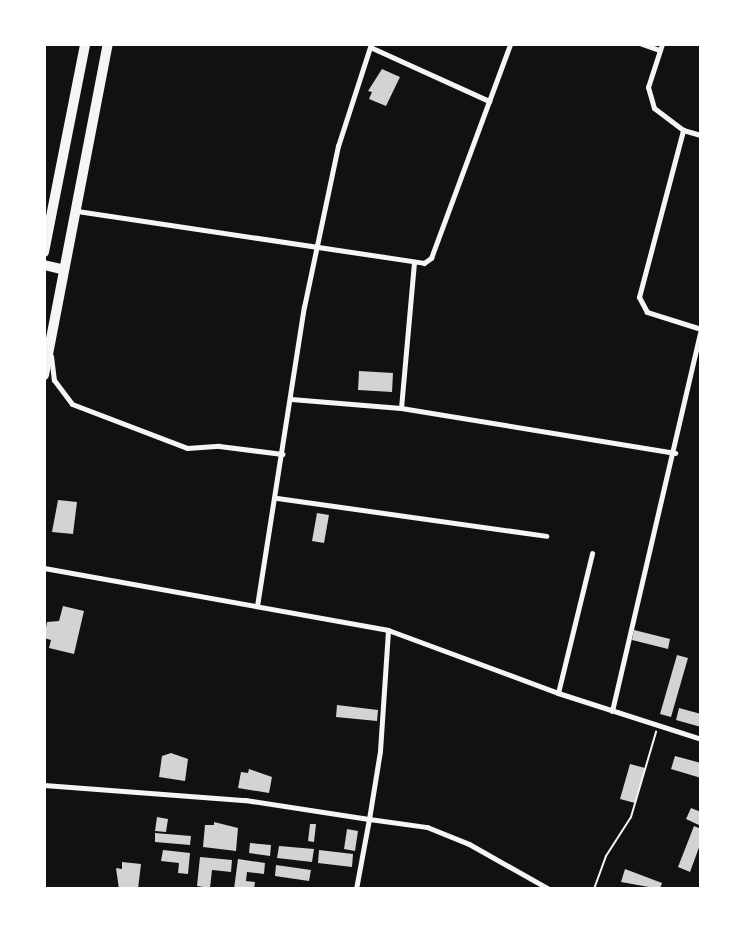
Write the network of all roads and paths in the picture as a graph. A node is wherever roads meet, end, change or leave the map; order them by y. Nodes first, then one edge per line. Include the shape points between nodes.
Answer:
1 (85, 44) edge
2 (108, 44) edge
3 (510, 44) edge
4 (642, 44) edge
5 (370, 45) edge
6 (661, 47) edge
7 (489, 101) junction
8 (683, 131) junction
9 (701, 135) edge
10 (77, 211) junction
11 (316, 248) junction
12 (44, 252) edge
13 (414, 263) junction
14 (44, 265) edge
15 (62, 269) junction
16 (50, 343) junction
17 (44, 374) edge
18 (291, 399) junction
19 (401, 408) junction
20 (676, 453) junction
21 (282, 454) junction
22 (277, 498) junction
23 (546, 536) dead end
24 (592, 553) dead end
25 (44, 568) edge
26 (257, 606) junction
27 (388, 630) junction
28 (558, 693) junction
29 (612, 711) junction
30 (658, 725) junction
31 (701, 739) edge
32 (44, 785) edge
33 (369, 819) junction
34 (356, 889) edge
35 (549, 889) edge
36 (594, 889) edge

1 - 12 highway
2 - 10 highway
3 - 7 street
4 - 6 street
5 - 7 street
5 - 11 street via 349,100
6 - 8 street via 648,87 653,108
7 - 13 street via 431,258
8 - 9 street
8 - 20 street via 639,297 647,312 701,329
10 - 11 street
10 - 15 highway
11 - 13 street
11 - 18 street
13 - 19 street
14 - 15 highway
15 - 16 highway
16 - 17 highway
16 - 21 street via 54,380 72,404 187,448 219,446
18 - 19 street
18 - 21 street
19 - 20 street
20 - 29 street
21 - 22 street
22 - 23 street
22 - 26 street
24 - 28 street
25 - 26 street
26 - 27 street
27 - 28 street
27 - 33 street via 380,751
28 - 29 street
29 - 30 street
30 - 31 street
30 - 36 path via 631,817 607,856
32 - 33 street via 245,800
33 - 34 street
33 - 35 street via 427,827

